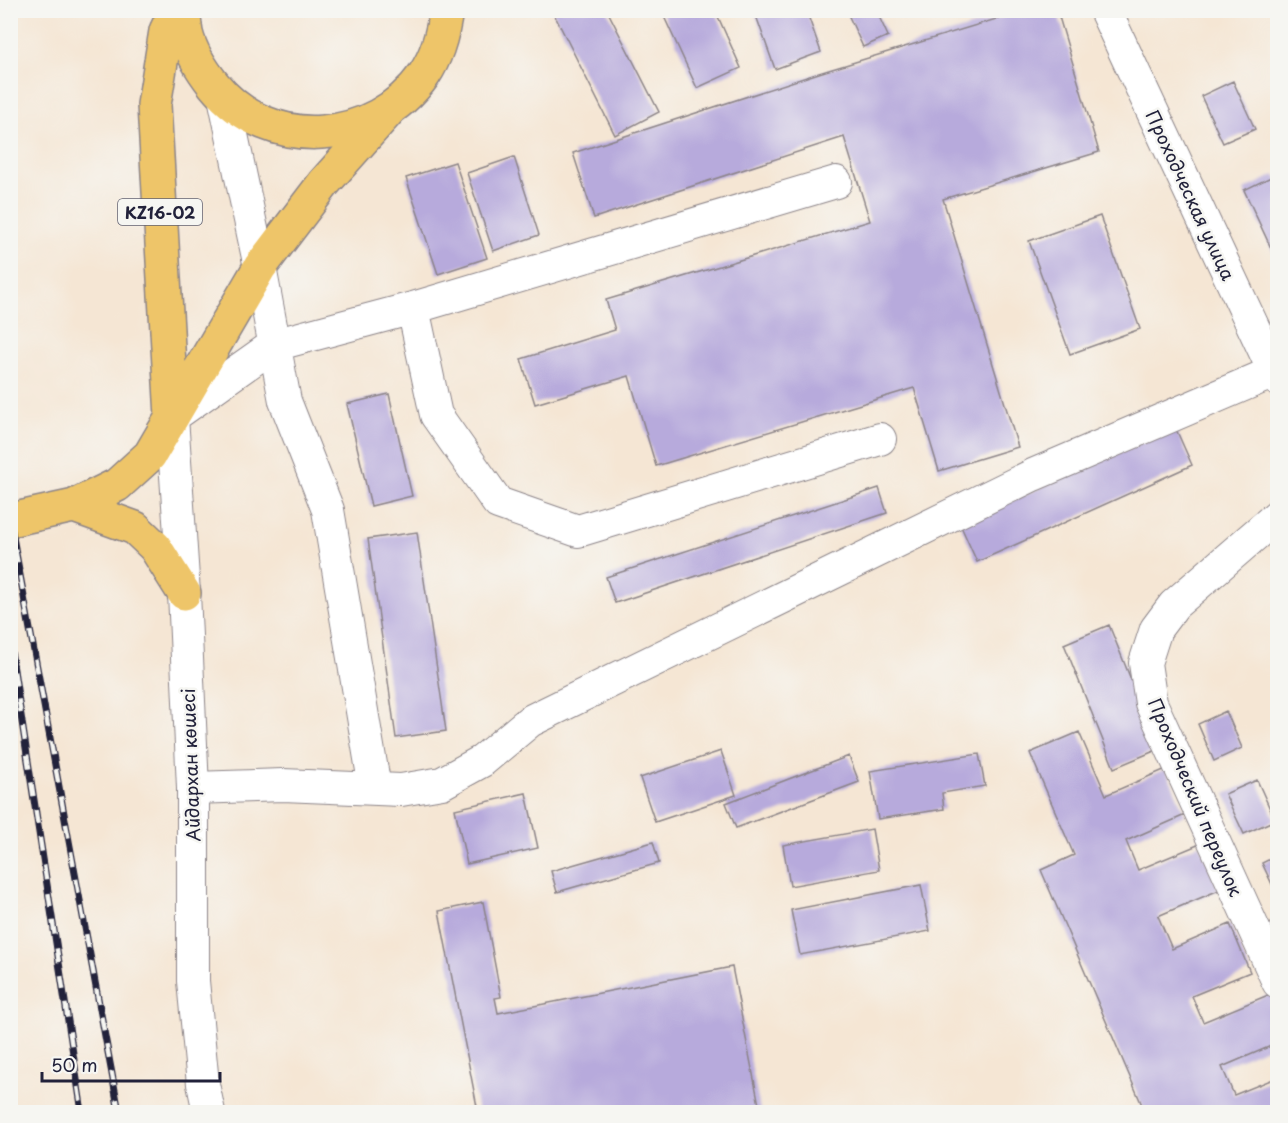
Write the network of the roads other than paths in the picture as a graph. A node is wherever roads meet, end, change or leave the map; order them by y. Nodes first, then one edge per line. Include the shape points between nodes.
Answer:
1 (176, 10) edge
2 (183, 10) edge
3 (1105, 10) edge
4 (447, 17) edge
5 (224, 97) junction
6 (390, 109) junction
7 (836, 182) dead end
8 (260, 267) junction
9 (413, 308) junction
10 (274, 345) junction
11 (1276, 376) edge
12 (172, 417) junction
13 (880, 439) dead end
14 (74, 506) junction
15 (1278, 515) edge
16 (10, 520) edge
17 (184, 593) junction
18 (193, 788) junction
19 (375, 788) junction
20 (1278, 982) edge
21 (208, 1113) edge

1 - 12 main road, KZ16-02 via 166,31 154,105
2 - 5 main road via 187,35 201,69
3 - 11 street, Проходческая улица
4 - 6 main road via 425,74
5 - 6 main road via 267,125 309,133 344,130
5 - 8 street
6 - 8 main road via 324,183
7 - 9 street
8 - 10 street
8 - 12 main road
9 - 10 street
9 - 13 street via 436,415 498,503 578,531
10 - 12 street
10 - 19 street via 285,401 328,510
11 - 19 street via 1033,475 530,721 482,761 442,783 401,790
12 - 14 main road via 150,455 117,485
12 - 17 street, Айдархан көшесі
14 - 16 main road
14 - 17 main road via 135,528 155,547
15 - 20 street, Проходческий переулок via 1174,605 1156,629 1145,663 1151,703
17 - 18 street, Айдархан көшесі
18 - 19 street
18 - 21 street, Айдархан көшесі via 193,981

